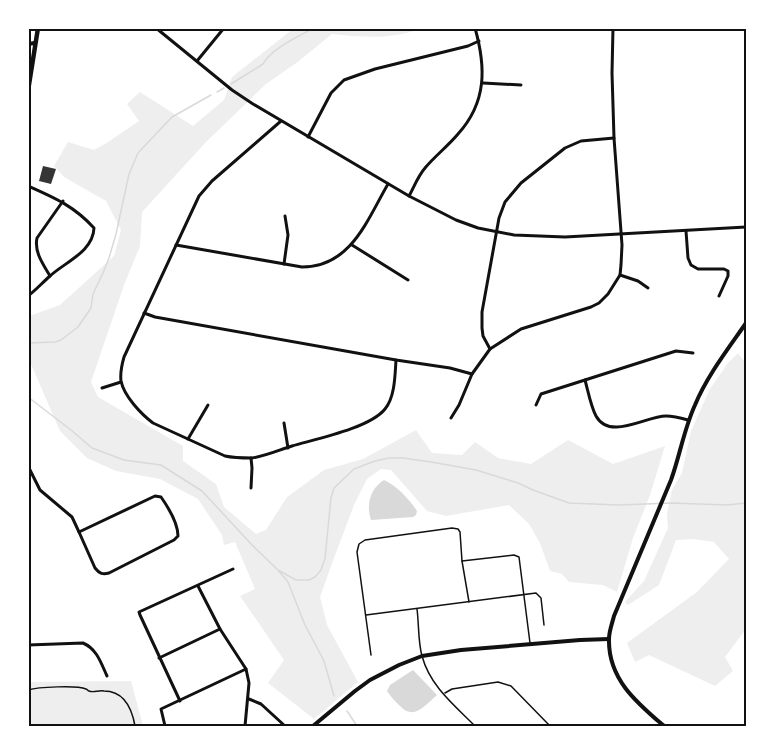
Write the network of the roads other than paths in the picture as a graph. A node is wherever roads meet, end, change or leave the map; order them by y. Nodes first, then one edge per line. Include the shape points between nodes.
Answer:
1 (38, 28) edge
2 (156, 28) edge
3 (224, 28) edge
4 (475, 28) edge
5 (613, 28) edge
6 (479, 42) junction
7 (35, 43) junction
8 (28, 44) edge
9 (197, 62) junction
10 (483, 83) junction
11 (521, 85) dead end
12 (28, 91) edge
13 (281, 121) junction
14 (309, 137) junction
15 (614, 138) junction
16 (388, 184) junction
17 (28, 186) edge
18 (409, 196) junction
19 (63, 201) junction
20 (285, 216) dead end
21 (747, 227) edge
22 (686, 231) junction
23 (497, 232) junction
24 (621, 234) junction
25 (176, 245) junction
26 (352, 245) junction
27 (284, 264) junction
28 (620, 274) junction
29 (50, 276) junction
30 (408, 280) dead end
31 (648, 288) dead end
32 (28, 296) edge
33 (719, 296) dead end
34 (144, 313) junction
35 (747, 323) edge
36 (490, 349) junction
37 (693, 353) dead end
38 (396, 360) junction
39 (472, 374) junction
40 (585, 380) junction
41 (121, 382) junction
42 (102, 388) dead end
43 (208, 405) dead end
44 (536, 405) dead end
45 (451, 418) dead end
46 (688, 420) junction
47 (285, 423) dead end
48 (188, 439) junction
49 (288, 447) junction
50 (251, 458) junction
51 (28, 466) edge
52 (251, 488) dead end
53 (79, 532) junction
54 (462, 561) junction
55 (233, 569) dead end
56 (198, 586) junction
57 (524, 595) junction
58 (469, 602) junction
59 (417, 608) junction
60 (365, 615) junction
61 (544, 625) dead end
62 (220, 628) junction
63 (609, 639) junction
64 (530, 644) junction
65 (28, 645) edge
66 (371, 655) dead end
67 (422, 656) junction
68 (159, 658) junction
69 (246, 669) junction
70 (107, 676) dead end
71 (444, 694) junction
72 (249, 699) junction
73 (180, 701) junction
74 (165, 726) edge
75 (245, 726) edge
76 (285, 726) edge
77 (313, 726) edge
78 (476, 726) edge
79 (550, 726) edge
80 (664, 726) edge

1 - 7 main road
2 - 9 street
3 - 9 street
4 - 6 street
5 - 15 street
6 - 10 street
6 - 14 street via 346,79 331,93
7 - 8 street
7 - 12 main road
9 - 13 street
10 - 11 street
10 - 18 street via 463,129 425,168
13 - 14 street
13 - 25 street via 204,189
14 - 16 street
15 - 23 street via 577,142 558,153 509,196
15 - 24 street
16 - 18 street
16 - 26 street
17 - 19 street
18 - 23 street via 456,220
19 - 29 street via 36,243
19 - 29 street via 94,232 87,246
20 - 27 street via 288,235
21 - 22 street
22 - 24 street
22 - 33 street via 691,265 728,271
23 - 24 street via 534,237
23 - 36 street via 481,323
24 - 28 street
25 - 27 street
25 - 34 street
26 - 27 street via 319,265
26 - 30 street
28 - 31 street
28 - 36 street via 608,294 591,308 521,329
29 - 32 street
34 - 38 street
34 - 41 street via 124,357
35 - 46 street via 702,390
36 - 39 street
37 - 40 street via 676,351
38 - 39 street
38 - 49 street via 391,398 383,411 351,428
39 - 45 street
40 - 44 street via 541,394
40 - 46 street via 596,416 612,427 665,416
41 - 42 street
41 - 48 street via 145,417
43 - 48 street
46 - 63 street via 679,457 614,616
47 - 49 street
48 - 50 street via 225,456
49 - 50 street
50 - 52 street
51 - 53 street via 40,490 72,518
53 - 53 street via 158,496 166,504 178,532 174,540 103,574 95,567
54 - 57 lane via 517,555
54 - 58 lane
54 - 60 lane via 460,532 455,528 364,540 357,548
55 - 56 street
56 - 62 street
56 - 68 street via 140,612
57 - 58 lane
57 - 61 lane via 540,595
57 - 64 lane
58 - 59 lane
59 - 60 lane
59 - 67 lane
60 - 66 lane
62 - 68 street
62 - 69 street
63 - 64 street
63 - 80 street via 615,668 625,688
64 - 67 street
65 - 70 street via 86,644 97,654
67 - 71 lane via 430,676
67 - 77 street via 384,671
68 - 73 street
69 - 72 street
69 - 73 street
71 - 78 lane
71 - 79 lane via 452,689 505,683
72 - 75 street
72 - 76 street via 261,704
73 - 74 street via 161,709

